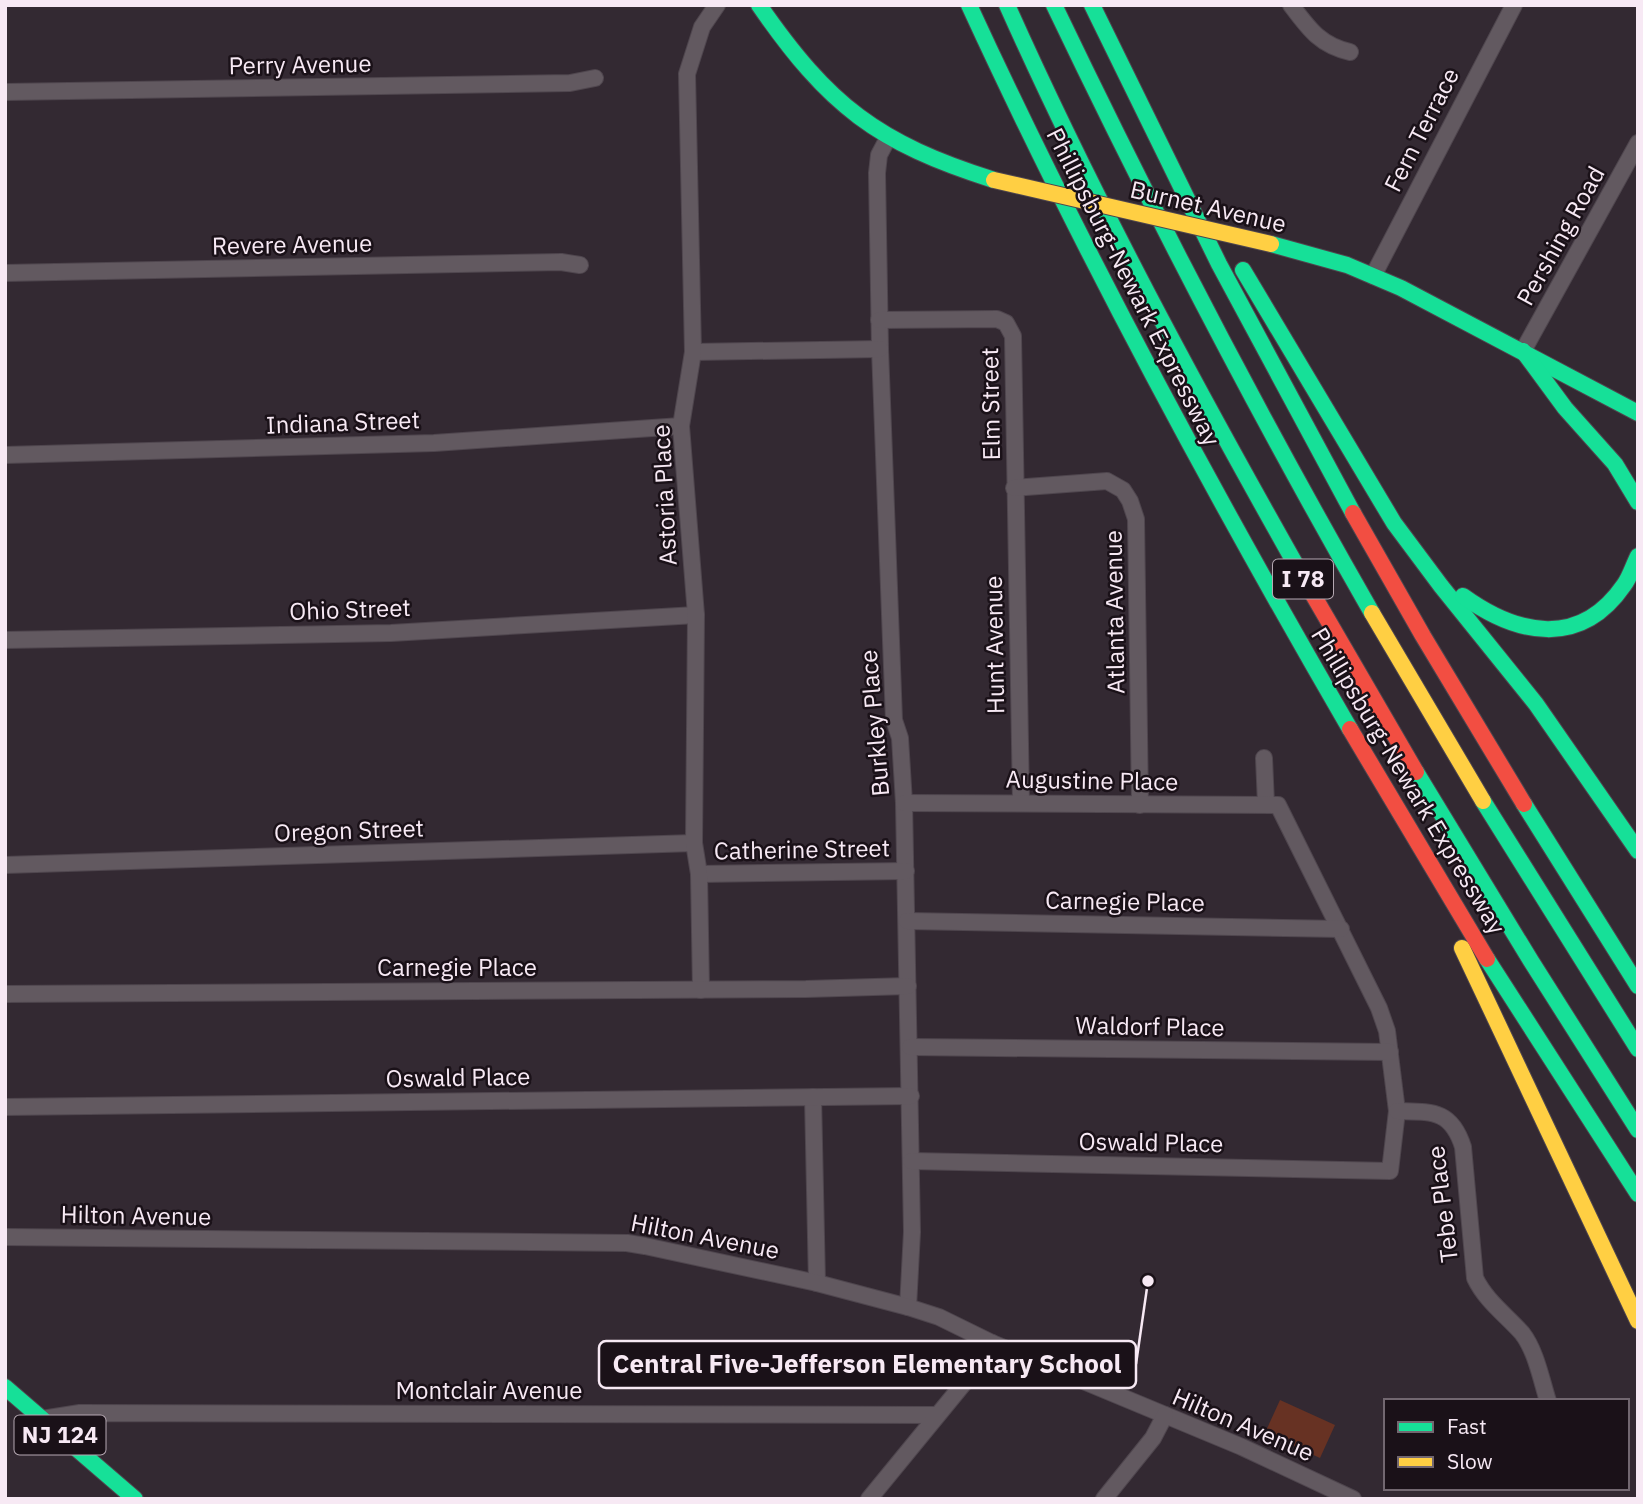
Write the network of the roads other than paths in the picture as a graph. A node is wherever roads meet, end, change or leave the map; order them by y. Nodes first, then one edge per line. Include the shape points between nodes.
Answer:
1 (717, 5) edge
2 (759, 5) edge
3 (969, 5) edge
4 (1007, 5) edge
5 (1054, 5) edge
6 (1092, 5) edge
7 (1291, 5) edge
8 (1514, 5) edge
9 (1350, 52) dead end
10 (595, 78) dead end
11 (5, 92) edge
12 (1152, 130) junction
13 (888, 138) junction
14 (1638, 143) edge
15 (580, 265) dead end
16 (5, 273) edge
17 (1373, 276) junction
18 (879, 320) junction
19 (880, 349) junction
20 (1523, 351) junction
21 (693, 352) junction
22 (1638, 413) edge
23 (681, 426) junction
24 (5, 455) edge
25 (1014, 488) junction
26 (1638, 502) edge
27 (1638, 556) edge
28 (1422, 561) junction
29 (696, 615) junction
30 (5, 640) edge
31 (1264, 758) dead end
32 (1021, 802) junction
33 (904, 803) junction
34 (1272, 804) junction
35 (1140, 805) junction
36 (1397, 809) junction
37 (694, 843) junction
38 (1638, 851) edge
39 (5, 865) edge
40 (906, 871) junction
41 (699, 874) junction
42 (907, 921) junction
43 (1341, 929) junction
44 (908, 986) junction
45 (1638, 986) edge
46 (701, 990) junction
47 (5, 994) edge
48 (910, 1047) junction
49 (1638, 1049) edge
50 (1390, 1052) junction
51 (911, 1096) junction
52 (813, 1097) junction
53 (5, 1107) edge
54 (1397, 1111) junction
55 (1638, 1130) edge
56 (911, 1161) junction
57 (1390, 1171) joint
58 (1638, 1194) edge
59 (5, 1237) edge
60 (817, 1283) junction
61 (908, 1307) junction
62 (1638, 1321) edge
63 (992, 1343) junction
64 (5, 1387) edge
65 (1547, 1399) edge
66 (936, 1415) junction
67 (1165, 1415) junction
68 (42, 1419) junction
69 (114, 1483) junction
70 (1331, 1494) edge
71 (121, 1499) edge
72 (135, 1499) edge
73 (869, 1499) edge
74 (1104, 1499) edge
75 (1353, 1499) edge

1 - 21 street, Astoria Place via 702,27 687,74
2 - 13 main road, Burnet Avenue via 794,56 827,92
3 - 36 main road, Phillipsburg-Newark Expressway / I 78 via 1053,186 1131,335 1252,559
4 - 55 main road, Phillipsburg-Newark Expressway / I 78 via 1127,256 1290,557 1470,865
5 - 49 main road, I 78 via 1163,232 1335,550 1482,803
6 - 12 main road
7 - 9 street via 1314,34 1333,48
8 - 17 street, Fern Terrace
10 - 11 street, Perry Avenue via 556,83
12 - 28 main road via 1230,246 1380,500
12 - 45 main road via 1357,521 1488,746
13 - 17 main road, Burnet Avenue, bridge via 948,167 1271,244
13 - 18 street, Burkley Place via 877,173
14 - 20 street, Pershing Road
15 - 16 street, Revere Avenue
17 - 20 main road, Burnet Avenue
18 - 19 street, Burkley Place
18 - 25 street, Elm Street via 997,318 1006,323 1013,336
19 - 21 street
19 - 33 street, Burkley Place via 894,720 900,738
20 - 22 main road, Burnet Avenue
20 - 26 main road via 1566,409 1616,463
21 - 23 street, Astoria Place
23 - 24 street, Indiana Street via 434,443
23 - 29 street, Astoria Place
25 - 32 street, Hunt Avenue
25 - 35 street, Atlanta Avenue via 1107,481 1123,490 1134,509
27 - 28 main road via 1625,584 1606,607 1583,621 1550,630 1498,620
28 - 38 main road via 1536,704
29 - 30 street, Ohio Street via 391,633
29 - 37 street, Astoria Place
31 - 34 street
32 - 33 street, Augustine Place
32 - 35 street, Augustine Place
33 - 40 street, Burkley Place
34 - 35 street, Augustine Place
34 - 43 street, Tebe Place
36 - 58 main road, Phillipsburg-Newark Expressway / I 78
36 - 62 main road
37 - 39 street, Oregon Street
37 - 41 street, Astoria Place
40 - 41 street, Catherine Street
40 - 42 street, Burkley Place
41 - 46 street, Astoria Place
42 - 43 street, Carnegie Place
42 - 44 street, Burkley Place
43 - 50 street, Tebe Place via 1379,1008
44 - 46 street, Carnegie Place
44 - 48 street, Burkley Place
46 - 47 street, Carnegie Place
48 - 50 street, Waldorf Place
48 - 51 street, Burkley Place
50 - 54 street, Tebe Place
51 - 52 street, Oswald Place
51 - 56 street, Burkley Place
52 - 53 street, Oswald Place
52 - 60 street
54 - 57 street, Tebe Place
54 - 65 street, Tebe Place via 1437,1113 1458,1135 1463,1147 1475,1278 1483,1293 1523,1334
56 - 57 street, Oswald Place
56 - 61 street, Burkley Place
59 - 60 street, Hilton Avenue via 626,1243
60 - 61 street, Hilton Avenue
61 - 63 street, Hilton Avenue
63 - 66 street
63 - 67 street, Hilton Avenue
64 - 68 main road, NJ 124
66 - 68 street, Montclair Avenue via 80,1413
66 - 73 street
67 - 70 street, Hilton Avenue
67 - 74 street via 1153,1438
68 - 69 main road, NJ 124
69 - 71 main road
69 - 72 main road, NJ 124
70 - 75 street, Hilton Avenue

